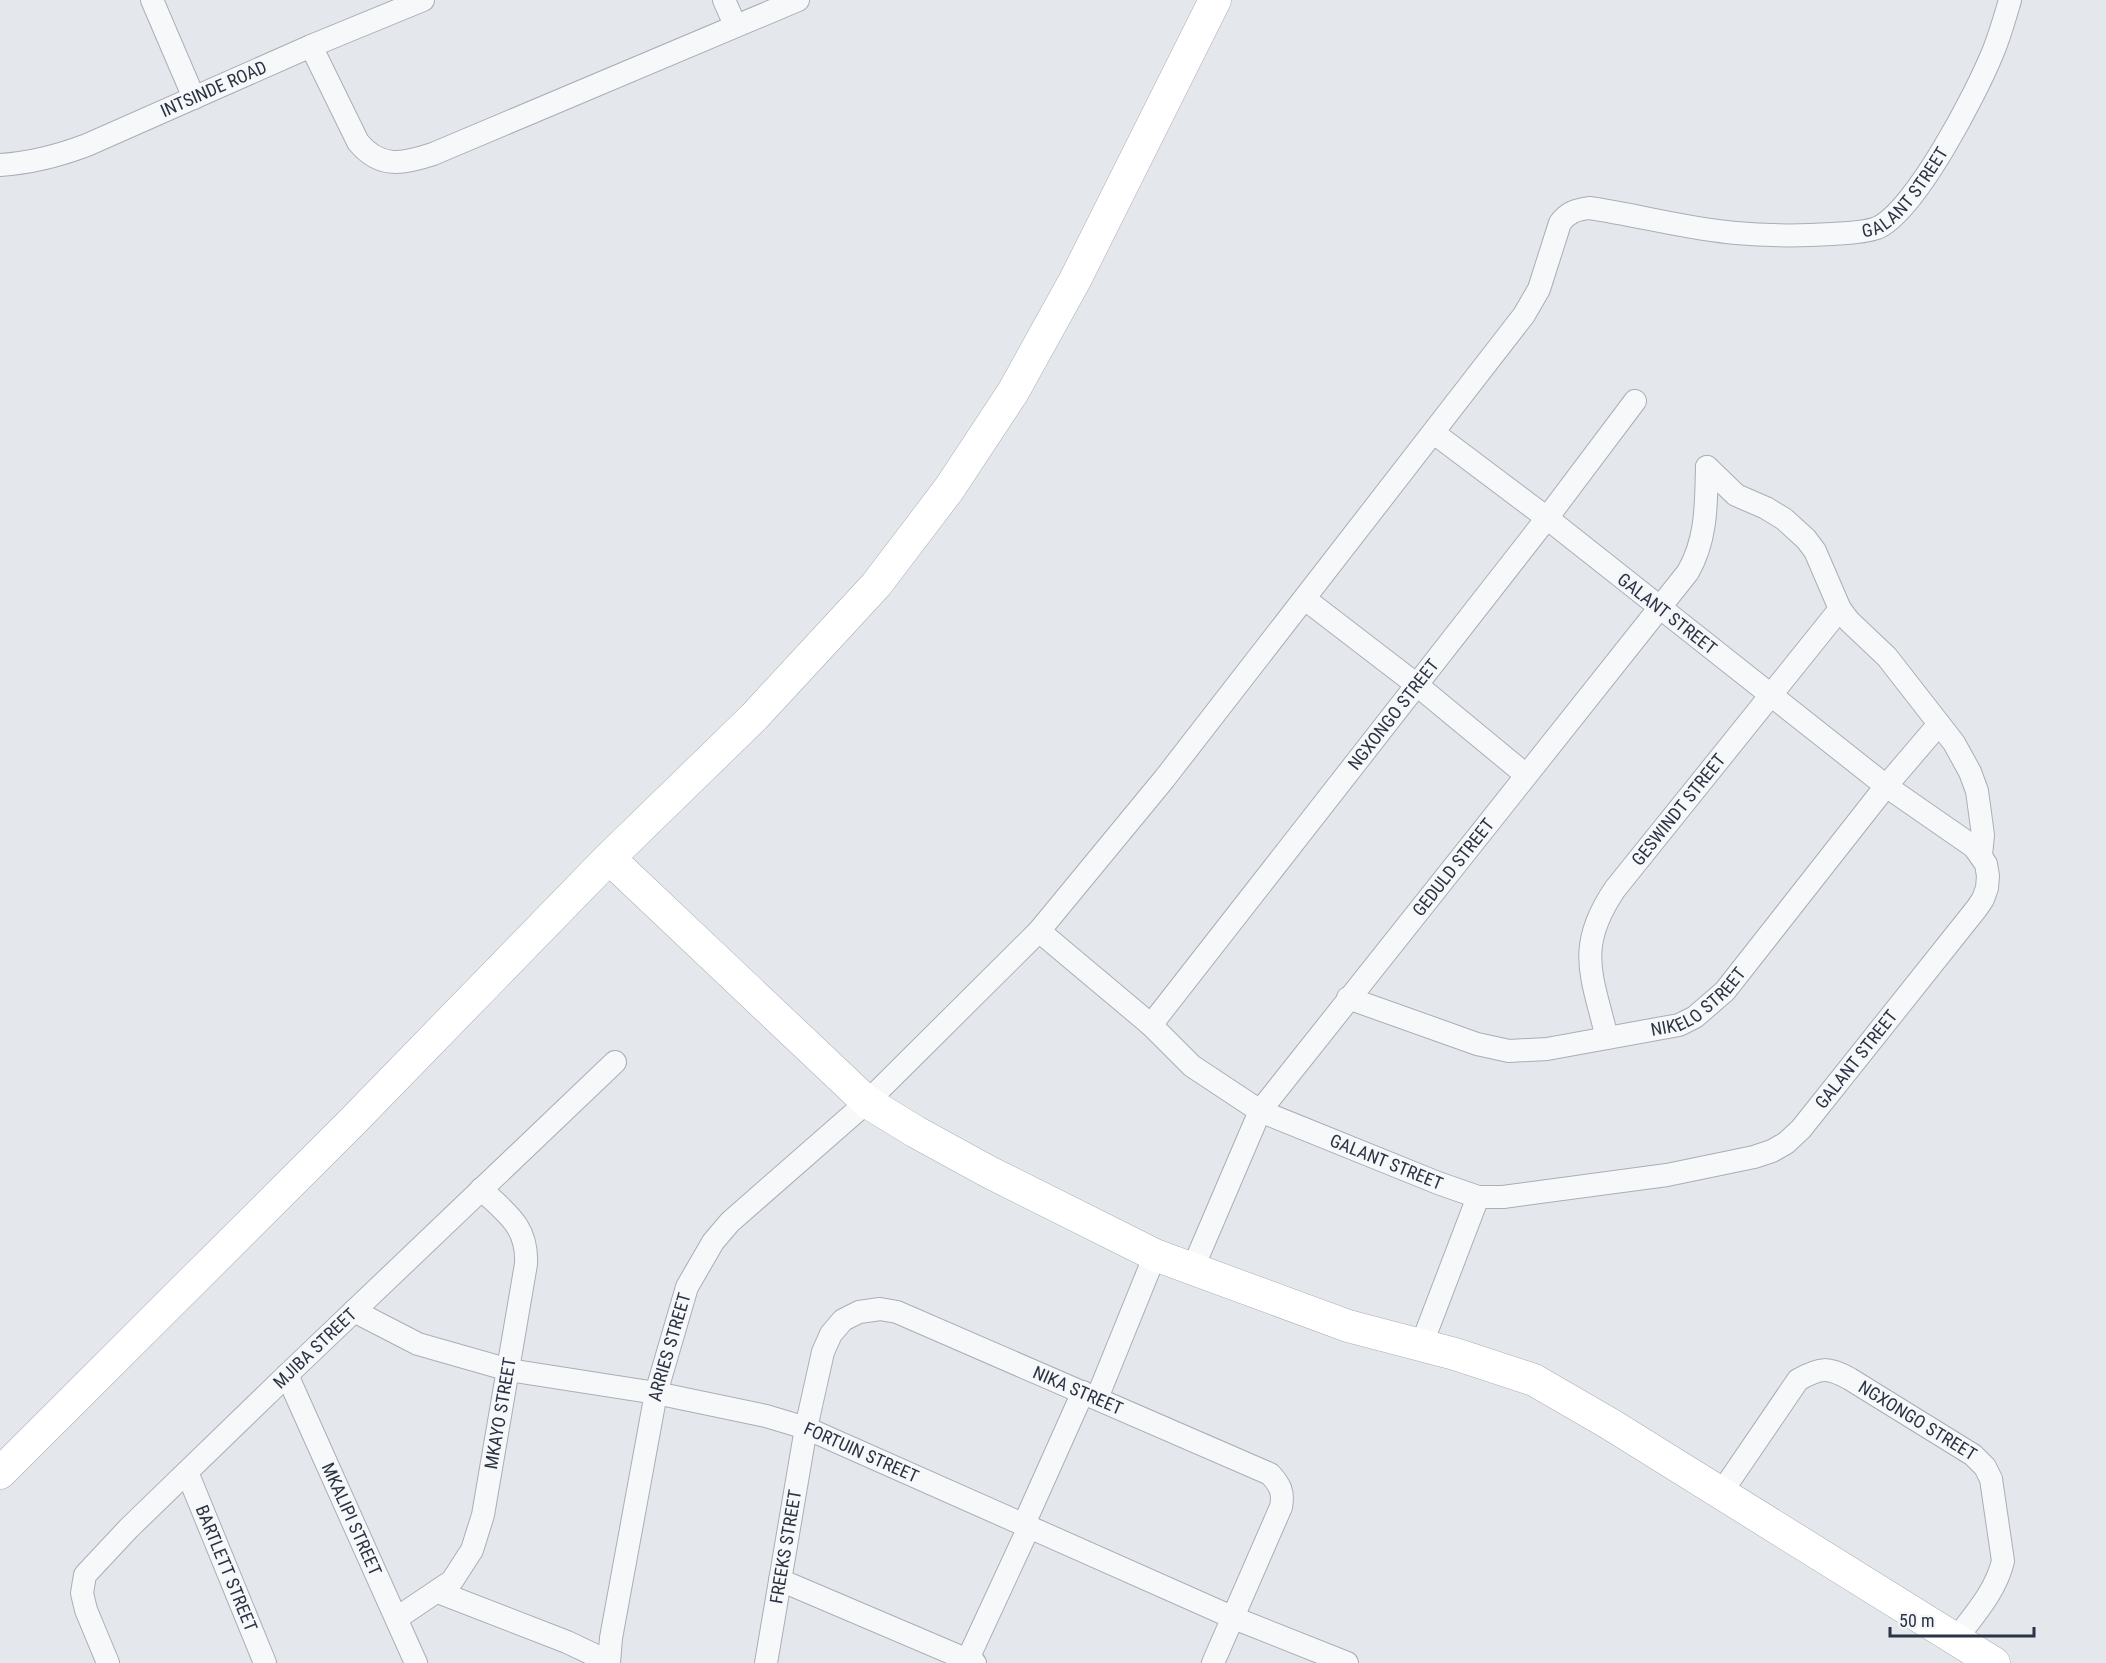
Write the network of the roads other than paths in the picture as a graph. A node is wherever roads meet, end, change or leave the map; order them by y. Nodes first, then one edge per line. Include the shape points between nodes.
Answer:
1 (152, 0) edge
2 (423, 0) edge
3 (724, 0) edge
4 (798, 0) edge
5 (1215, 0) edge
6 (2010, 0) edge
7 (735, 25) junction
8 (311, 46) junction
9 (194, 98) junction
10 (0, 165) edge
11 (1635, 401) dead end
12 (1434, 433) junction
13 (1546, 518) junction
14 (1305, 599) junction
15 (1659, 608) junction
16 (1840, 609) junction
17 (1417, 685) junction
18 (1771, 694) junction
19 (1939, 724) junction
20 (1526, 775) junction
21 (1886, 786) junction
22 (1981, 855) junction
23 (609, 858) junction
24 (1039, 931) junction
25 (1348, 998) junction
26 (1151, 1025) junction
27 (1607, 1038) junction
28 (615, 1062) dead end
29 (867, 1102) junction
30 (1260, 1111) junction
31 (481, 1189) junction
32 (1478, 1197) junction
33 (1155, 1255) junction
34 (1192, 1270) junction
35 (354, 1311) junction
36 (1421, 1346) junction
37 (509, 1370) junction
38 (287, 1375) junction
39 (656, 1393) junction
40 (1090, 1395) junction
41 (806, 1428) junction
42 (187, 1472) junction
43 (0, 1473) edge
44 (1721, 1493) junction
45 (1027, 1525) junction
46 (780, 1580) junction
47 (438, 1592) junction
48 (397, 1618) junction
49 (1234, 1618) junction
50 (1956, 1639) junction
51 (970, 1662) edge
52 (108, 1663) edge
53 (265, 1663) edge
54 (416, 1663) edge
55 (609, 1663) edge
56 (766, 1663) edge
57 (1213, 1663) edge
58 (1347, 1663) edge
59 (1994, 1663) edge

1 - 9 street
2 - 8 street, INTSINDE ROAD
3 - 7 street
4 - 7 street
5 - 23 street via 1075,280 1013,392 949,489 860,603 754,717
6 - 12 street, GALANT STREET via 1993,51 1961,116 1934,164 1901,209 1887,221 1866,231 1802,236 1734,233 1588,208 1566,214 1539,289 1524,315
7 - 8 street via 433,154 396,162 380,161 358,142
8 - 9 street, INTSINDE ROAD
9 - 10 street, INTSINDE ROAD via 58,156
11 - 13 street, NGXONGO STREET
12 - 13 street, GALANT STREET
12 - 14 street, GALANT STREET
13 - 15 street, GALANT STREET
13 - 17 street, NGXONGO STREET
14 - 17 street
14 - 24 street, GALANT STREET
15 - 16 street, GEDULD STREET via 1696,557 1705,524 1707,467 1736,495 1784,519 1806,539
15 - 18 street, GALANT STREET
15 - 20 street, GEDULD STREET
16 - 18 street, GESWINDT STREET
16 - 19 street via 1887,657
17 - 20 street
17 - 26 street, NGXONGO STREET
18 - 21 street, GALANT STREET
18 - 27 street, GESWINDT STREET via 1615,889 1596,922 1590,939 1591,972
19 - 21 street, NIKELO STREET
19 - 22 street via 1964,759 1977,791 1983,835
20 - 25 street, GEDULD STREET
21 - 22 street, GALANT STREET
21 - 27 street, NIKELO STREET via 1772,934 1710,1006 1679,1025
22 - 32 street, GALANT STREET via 1988,876 1983,899 1786,1143 1754,1157 1667,1175
23 - 29 street
23 - 43 street via 352,1122
24 - 26 street, GALANT STREET
24 - 29 street, GALANT STREET
25 - 27 street, NIKELO STREET via 1477,1044 1509,1051 1547,1049
25 - 30 street, GEDULD STREET
26 - 30 street, GALANT STREET via 1192,1066
28 - 31 street, MJIBA STREET
29 - 33 street via 989,1172
29 - 39 street, ARRIES STREET via 730,1222 713,1242 687,1287
30 - 32 street, GALANT STREET
30 - 34 street, GEDULD STREET
31 - 35 street, MJIBA STREET
31 - 37 street, MKAYO STREET via 515,1222 527,1248
32 - 36 street
33 - 34 street
33 - 40 street
34 - 36 street via 1348,1326
35 - 37 street, FORTUIN STREET via 418,1344
35 - 38 street, MJIBA STREET
36 - 44 street via 1534,1380
37 - 39 street, FORTUIN STREET
37 - 47 street, MKAYO STREET via 483,1515 472,1550 452,1581
38 - 42 street, MJIBA STREET
38 - 48 street, MKALIPI STREET
39 - 41 street, FORTUIN STREET
39 - 55 street, ARRIES STREET via 610,1638
40 - 41 street, NIKA STREET via 897,1312 880,1309 859,1312 843,1320 831,1334 823,1352
40 - 45 street
40 - 49 street, NIKA STREET via 1256,1467 1270,1474 1281,1488 1281,1507
41 - 45 street, FORTUIN STREET
41 - 46 street, FREEKS STREET
42 - 52 street, MJIBA STREET via 85,1575 81,1593
42 - 53 street, BARTLETT STREET
44 - 50 street
44 - 50 street, NGXONGO STREET via 1798,1380 1823,1369 1850,1379 1973,1455 1992,1479 2003,1561 1991,1592
45 - 49 street, FORTUIN STREET
45 - 51 street
46 - 51 street
46 - 56 street, FREEKS STREET
47 - 48 street, MKAYO STREET
47 - 55 street via 567,1642
48 - 54 street, MKALIPI STREET
49 - 57 street
49 - 58 street, FORTUIN STREET
50 - 59 street

